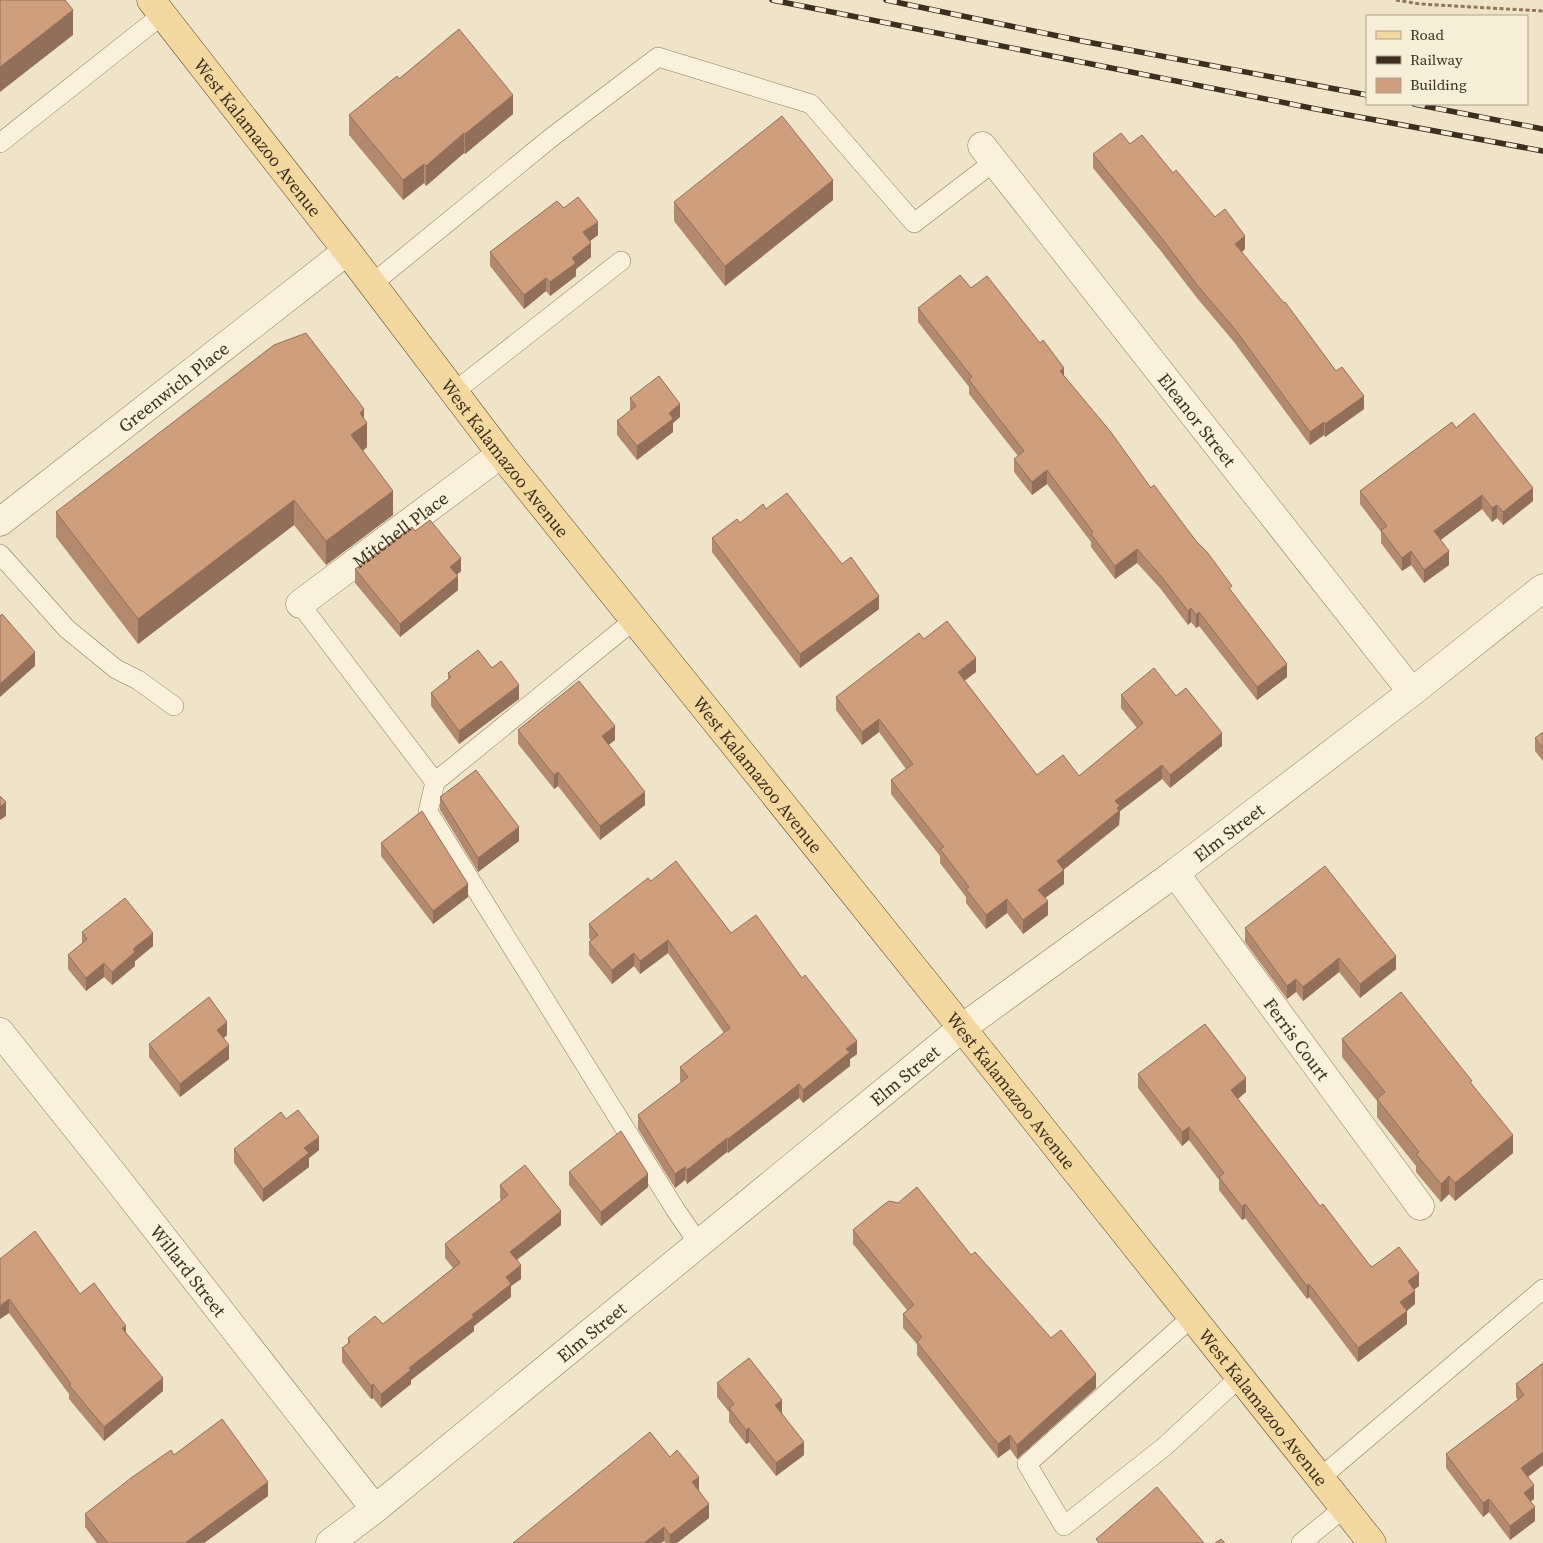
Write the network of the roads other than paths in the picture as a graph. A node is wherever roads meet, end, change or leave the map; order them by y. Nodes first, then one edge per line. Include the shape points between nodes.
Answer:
1 (157, 7) edge
2 (0, 142) edge
3 (989, 154) joint
4 (347, 251) junction
5 (621, 261) dead end
6 (372, 284) junction
7 (454, 392) junction
8 (501, 454) junction
9 (0, 522) edge
10 (0, 554) edge
11 (1543, 588) edge
12 (300, 604) joint
13 (634, 620) junction
14 (1412, 692) junction
15 (174, 706) dead end
16 (435, 782) junction
17 (1175, 873) junction
18 (962, 1028) junction
19 (0, 1032) edge
20 (1420, 1206) dead end
21 (699, 1244) junction
22 (1543, 1289) edge
23 (1192, 1317) junction
24 (1240, 1377) junction
25 (1320, 1478) junction
26 (1344, 1508) junction
27 (375, 1509) junction
28 (330, 1543) edge
29 (1301, 1543) edge
30 (1372, 1543) edge

1 - 2 lane
1 - 4 main road, West Kalamazoo Avenue
3 - 6 lane via 914,224 811,104 658,57 552,137
3 - 14 street, Eleanor Street
4 - 6 main road, West Kalamazoo Avenue
4 - 9 street, Greenwich Place
5 - 7 lane
6 - 7 main road, West Kalamazoo Avenue
7 - 8 main road, West Kalamazoo Avenue
8 - 12 street, Mitchell Place
8 - 13 main road, West Kalamazoo Avenue
10 - 15 lane via 67,629 116,669 138,680
11 - 14 street, Elm Street
12 - 16 lane
13 - 16 lane
13 - 18 main road, West Kalamazoo Avenue
14 - 17 street, Elm Street
16 - 21 lane via 428,812
17 - 18 street, Elm Street
17 - 20 street, Ferris Court
18 - 21 street, Elm Street
18 - 23 main road, West Kalamazoo Avenue
19 - 27 street, Willard Street
21 - 27 street, Elm Street
22 - 25 lane
23 - 24 main road, West Kalamazoo Avenue
23 - 24 lane via 1027,1464 1064,1526 1164,1447
24 - 25 main road, West Kalamazoo Avenue
25 - 26 main road, West Kalamazoo Avenue
26 - 29 lane
26 - 30 main road, West Kalamazoo Avenue
27 - 28 street, Elm Street

